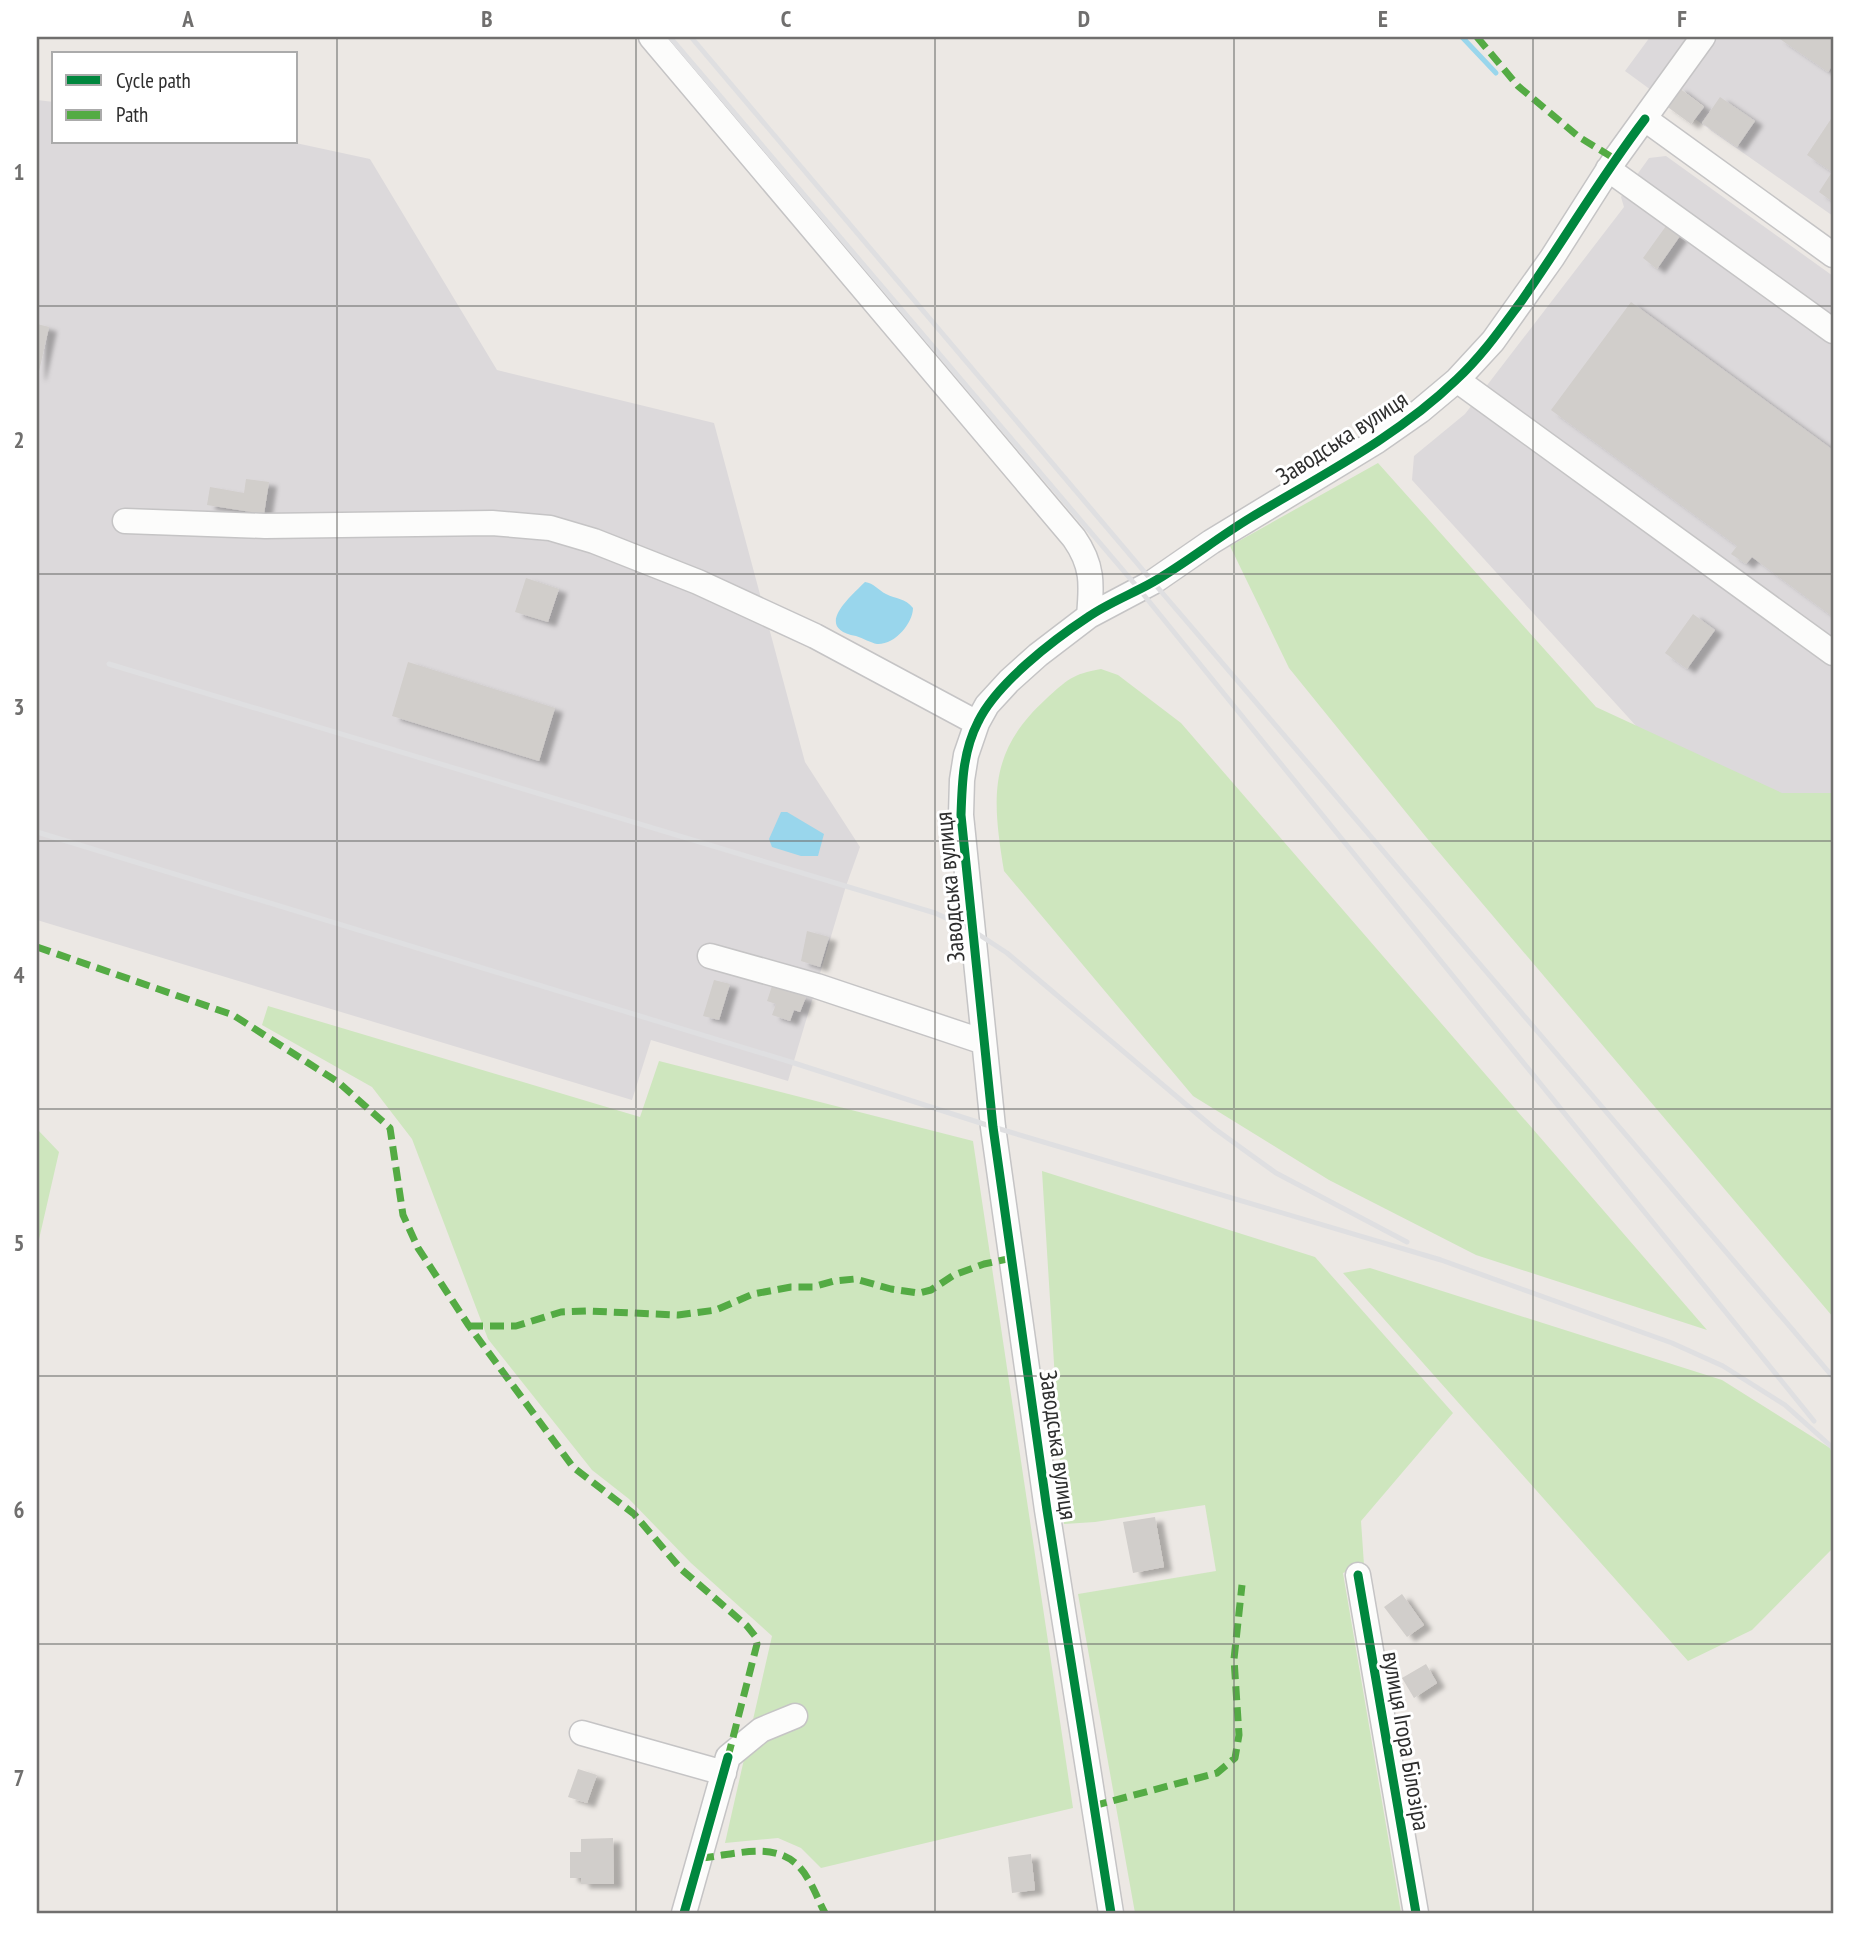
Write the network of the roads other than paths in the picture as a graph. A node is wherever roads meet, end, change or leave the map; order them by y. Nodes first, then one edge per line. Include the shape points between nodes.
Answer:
1 (651, 37) edge
2 (1703, 37) edge
3 (1645, 120) junction
4 (1608, 169) junction
5 (1833, 255) edge
6 (1833, 331) edge
7 (1457, 380) junction
8 (125, 521) dead end
9 (1089, 616) junction
10 (1833, 653) edge
11 (977, 723) junction
12 (710, 956) dead end
13 (984, 1042) junction
14 (1359, 1575) dead end
15 (795, 1716) dead end
16 (582, 1733) dead end
17 (726, 1765) junction
18 (684, 1913) edge
19 (1111, 1913) edge
20 (1416, 1913) edge

1 - 9 street via 1074,538 1085,553 1092,583
2 - 3 street, Заводська вулиця
3 - 4 street, Заводська вулиця
3 - 5 street
4 - 6 street
4 - 7 street, Заводська вулиця via 1493,341
7 - 9 street, Заводська вулиця via 1377,441 1211,541 1153,582
7 - 10 street
8 - 11 street via 265,526 492,523 550,528 709,588 814,636
9 - 11 street, Заводська вулиця via 1009,681
11 - 13 street, Заводська вулиця via 966,755 961,815
12 - 13 street
13 - 19 street, Заводська вулиця via 1047,1510
14 - 20 street, вулиця Ігора Білозіра
15 - 17 street via 761,1730
16 - 17 street
17 - 18 street

